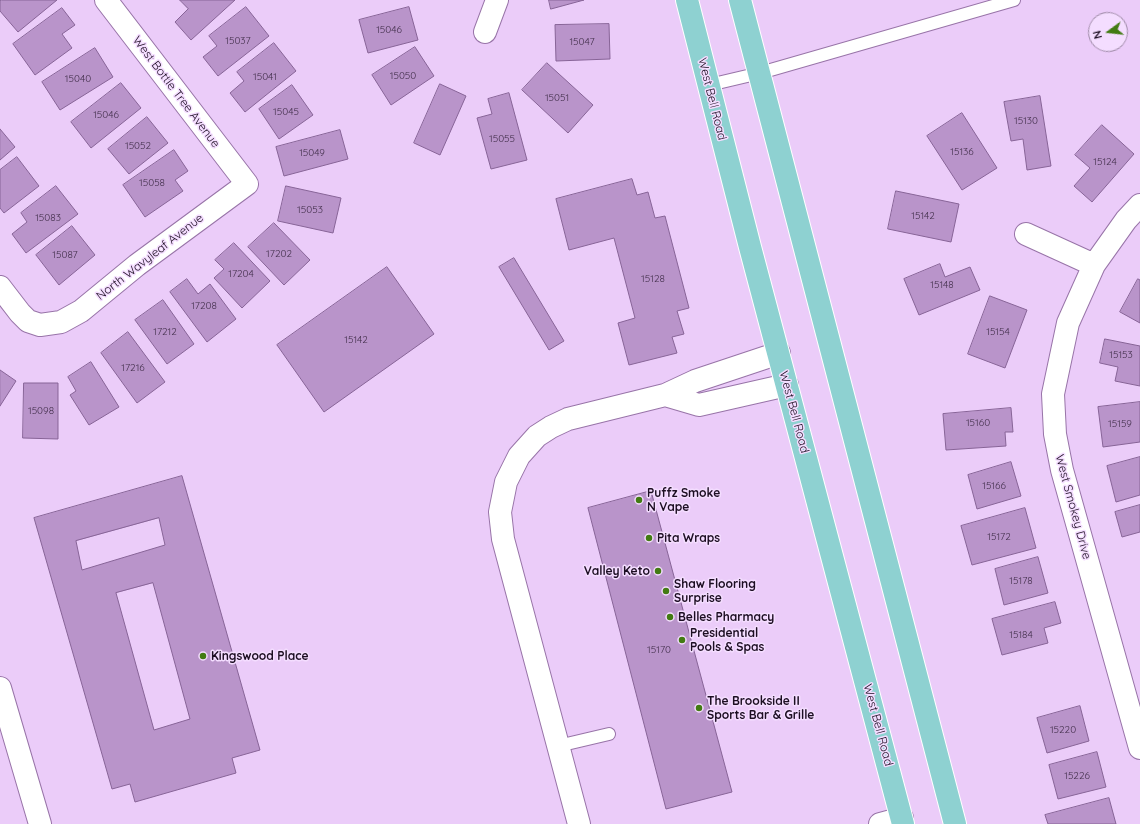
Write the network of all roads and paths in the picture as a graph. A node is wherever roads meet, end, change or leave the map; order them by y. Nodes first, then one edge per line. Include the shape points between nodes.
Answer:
1 (497, 0) edge
2 (687, 0) edge
3 (740, 0) edge
4 (1014, 0) edge
5 (115, 3) edge
6 (485, 32) dead end
7 (760, 73) junction
8 (709, 86) junction
9 (247, 184) joint
10 (1140, 205) edge
11 (1026, 234) dead end
12 (1094, 265) junction
13 (0, 286) edge
14 (779, 354) junction
15 (787, 385) junction
16 (665, 395) junction
17 (0, 688) edge
18 (609, 734) dead end
19 (558, 746) junction
20 (1140, 748) edge
21 (903, 821) edge
22 (40, 824) edge
23 (579, 824) edge
24 (880, 824) edge
25 (955, 824) edge

1 - 6 street
2 - 8 main road, West Bell Road
3 - 7 main road
4 - 7 lane
5 - 9 street, West Bottle Tree Avenue
7 - 8 lane
7 - 25 main road
8 - 14 main road, West Bell Road
9 - 13 street, North Wavyleaf Avenue via 136,265 81,311 61,322 40,325 25,319
10 - 12 street, West Smokey Drive
11 - 12 street
12 - 20 street, West Smokey Drive via 1068,323 1060,357 1053,394 1055,434 1062,470
14 - 15 main road, West Bell Road
14 - 16 street via 695,381
15 - 16 street via 699,405
15 - 21 main road, West Bell Road
16 - 19 street via 568,419 551,427 537,436 519,456 506,482 500,512 503,539
17 - 22 street
18 - 19 lane
19 - 23 street
21 - 24 street

